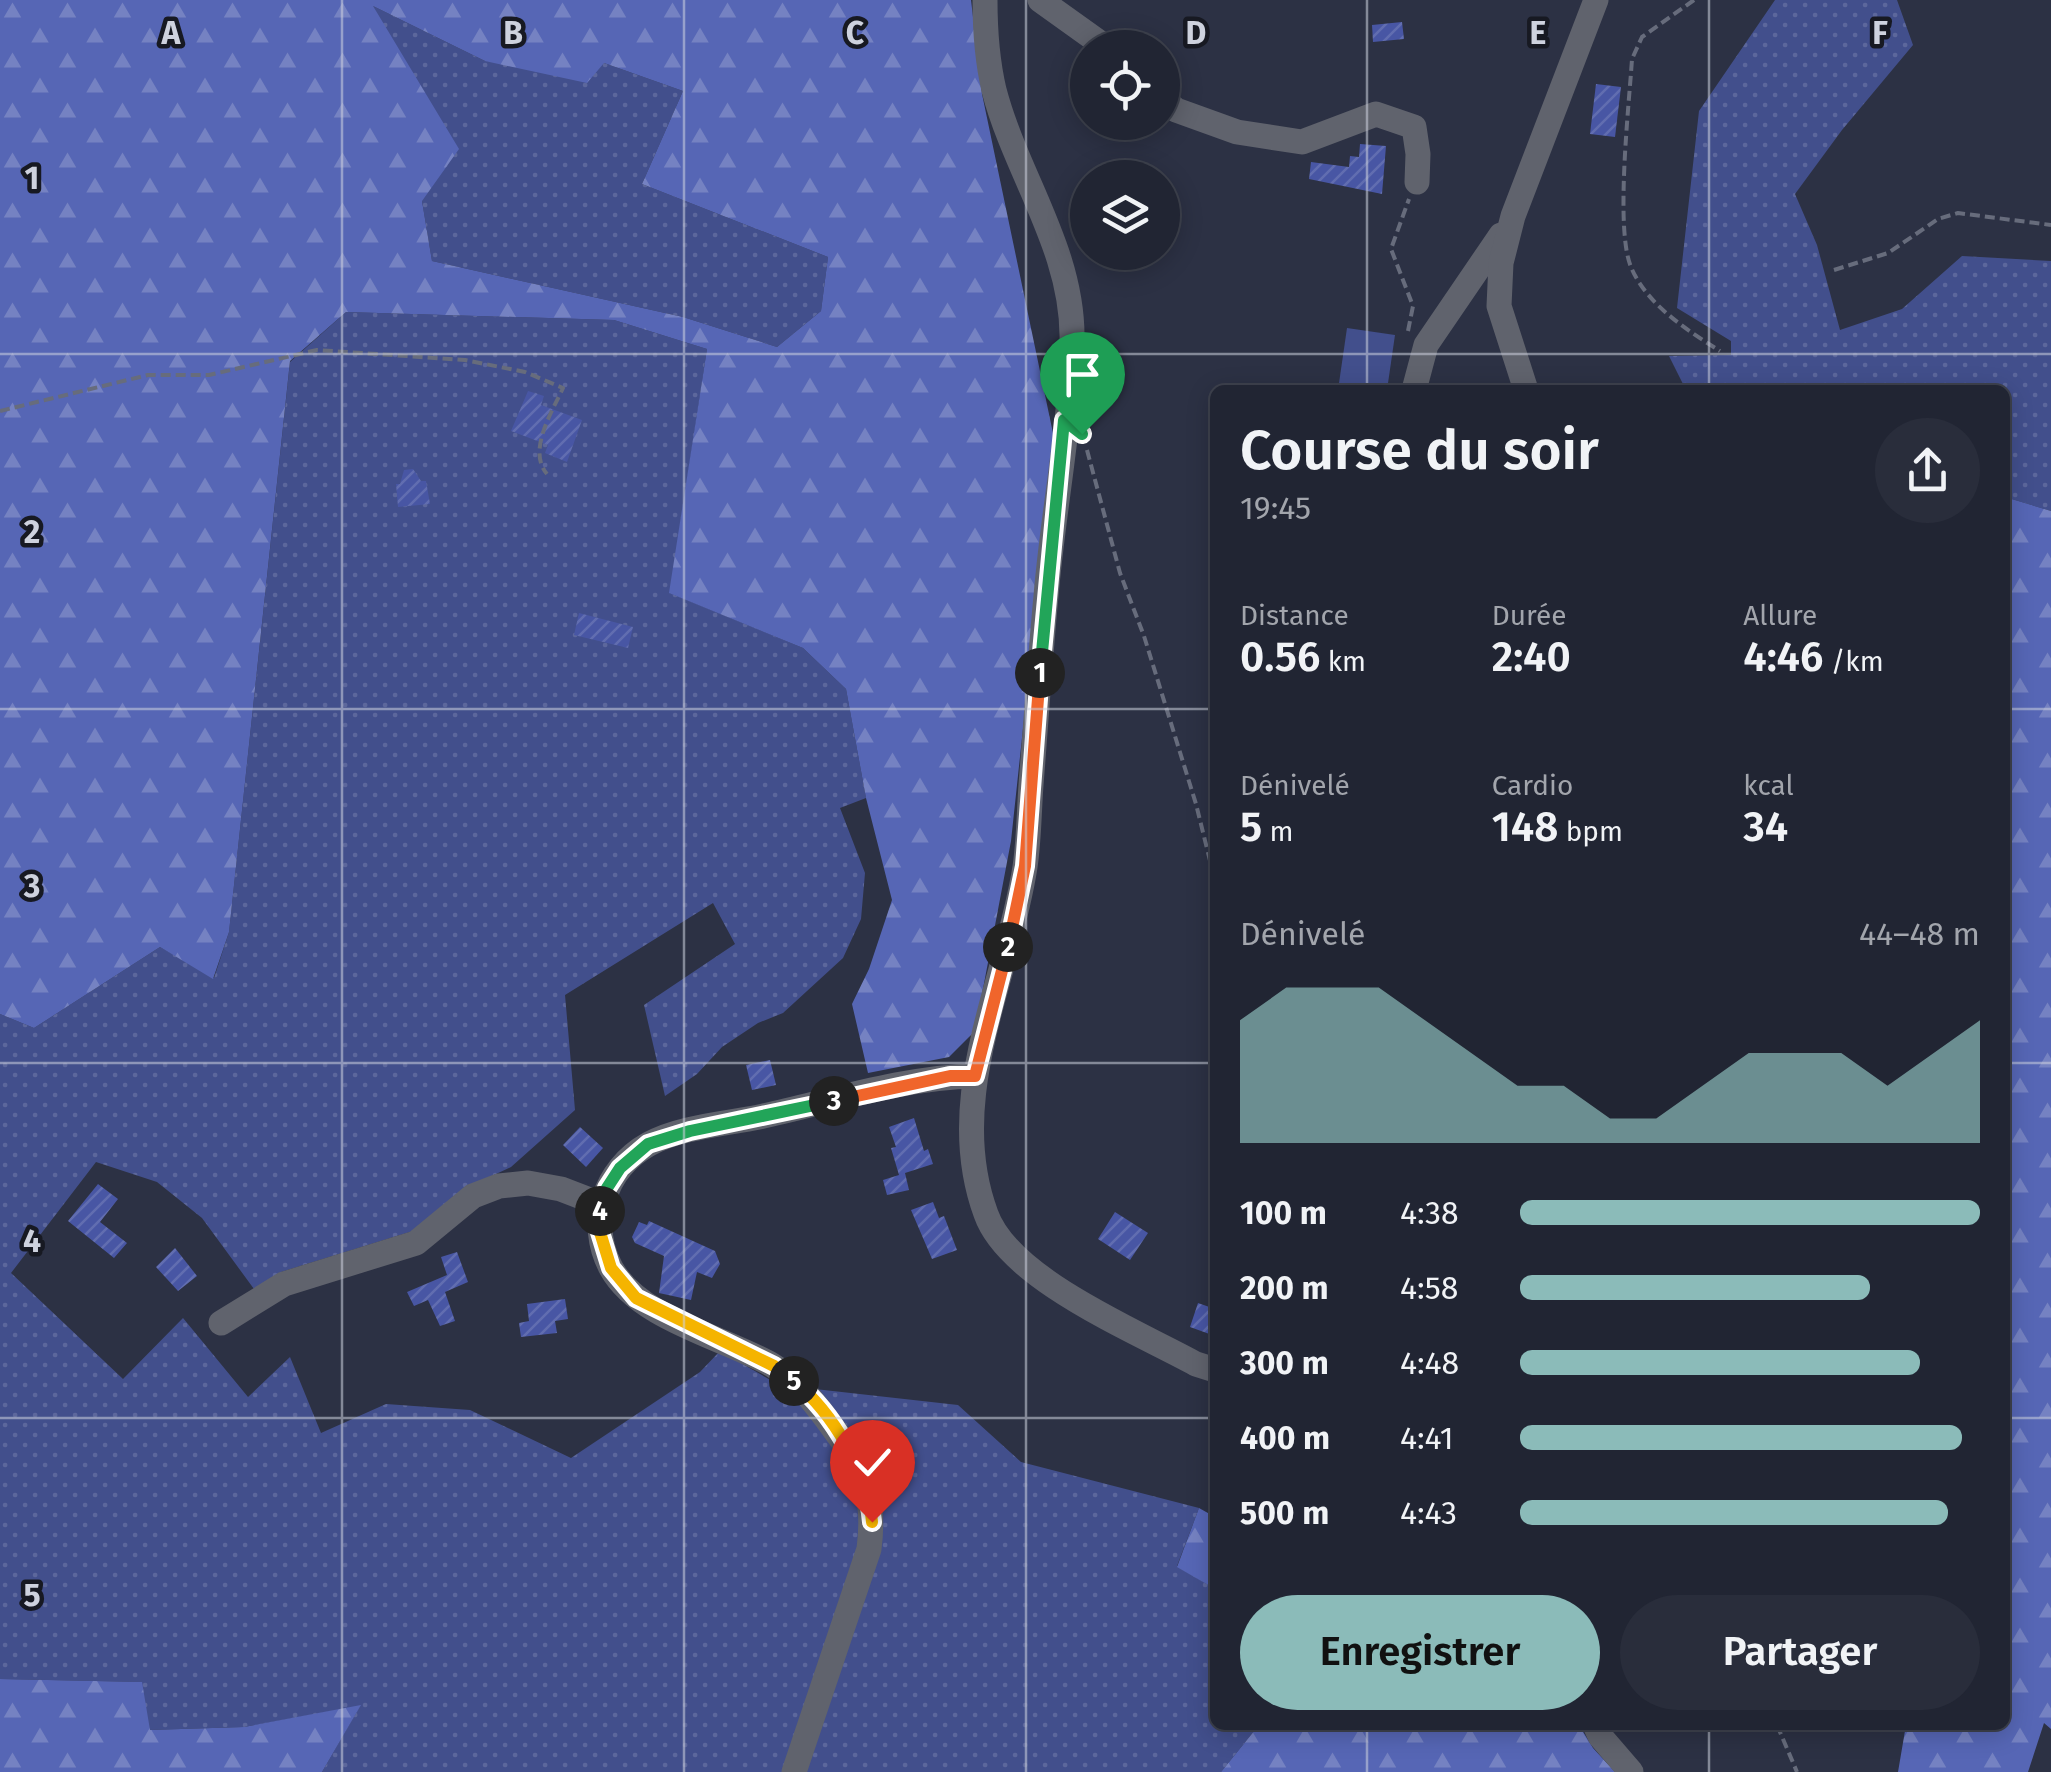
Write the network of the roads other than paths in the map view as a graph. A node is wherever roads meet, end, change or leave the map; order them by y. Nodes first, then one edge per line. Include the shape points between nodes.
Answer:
1 (985, 0) edge
2 (1040, 0) edge
3 (1596, 0) edge
4 (1082, 30) edge
5 (1180, 111) edge
6 (1417, 182) road end
7 (1513, 216) junction
8 (1415, 385) edge
9 (1524, 385) edge
10 (975, 1076) junction
11 (600, 1204) junction
12 (221, 1324) dead end
13 (1210, 1368) edge
14 (1597, 1730) edge
15 (794, 1772) edge
16 (1631, 1772) edge

1 - 10 street via 995,93 1056,248 1072,338 1025,866
2 - 4 street
3 - 7 street
5 - 6 street via 1237,132 1302,142 1376,114 1414,128
7 - 8 street via 1426,345
7 - 9 street via 1500,263 1500,306
10 - 11 street via 900,1086 648,1144 620,1168
10 - 13 street via 972,1171 1006,1250 1039,1278
11 - 12 street via 528,1183 499,1186 474,1196 416,1242 284,1284
11 - 15 street via 599,1229 611,1268 636,1298 774,1366 808,1393 855,1459 870,1496 869,1549
14 - 16 street

